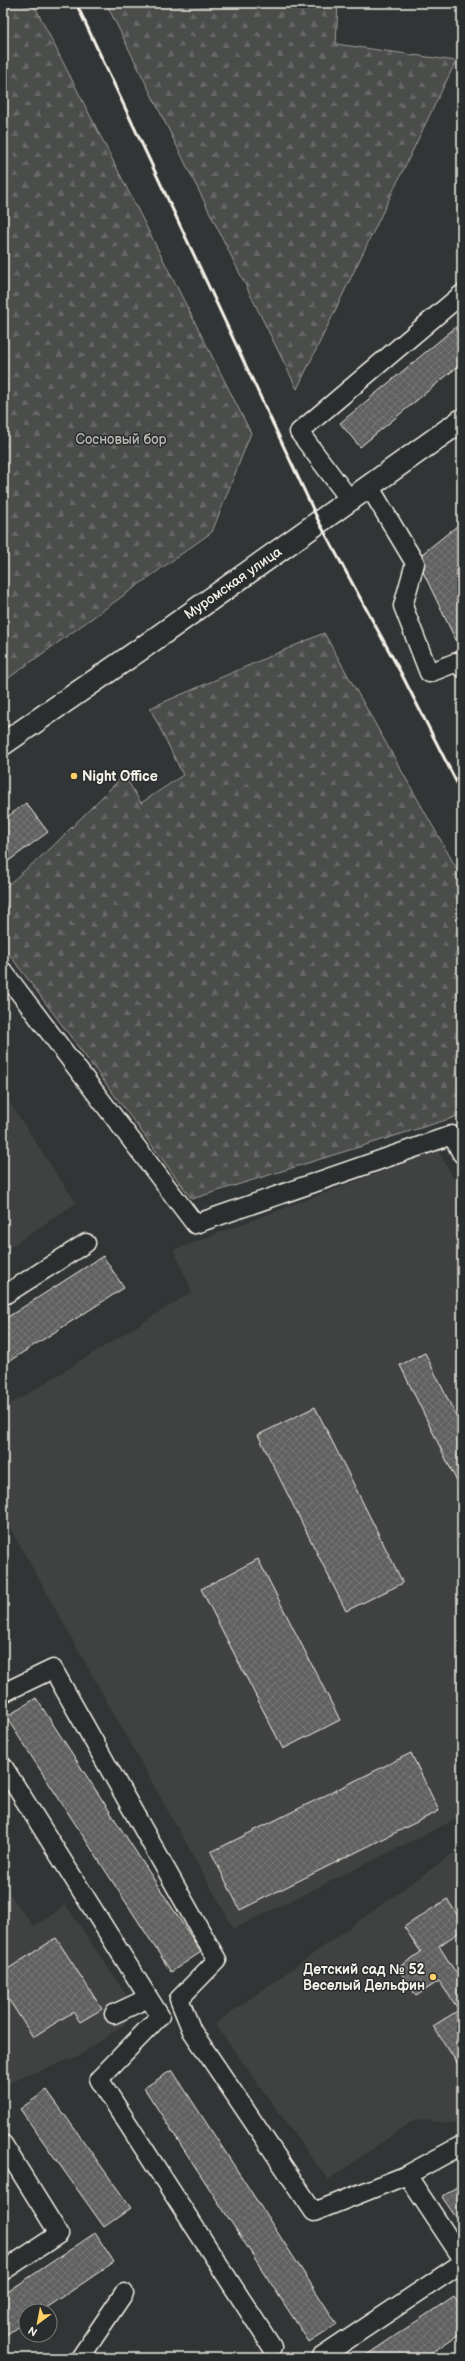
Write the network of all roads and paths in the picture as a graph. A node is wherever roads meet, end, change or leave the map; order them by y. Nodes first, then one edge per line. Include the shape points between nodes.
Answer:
1 (462, 294) edge
2 (462, 420) edge
3 (369, 486) junction
4 (350, 500) junction
5 (462, 668) edge
6 (3, 744) edge
7 (3, 970) edge
8 (462, 1154) edge
9 (86, 1244) dead end
10 (3, 1296) edge
11 (3, 1693) edge
12 (3, 1766) edge
13 (148, 1998) junction
14 (179, 1999) junction
15 (114, 2014) dead end
16 (160, 2016) junction
17 (3, 2144) edge
18 (462, 2145) edge
19 (407, 2175) junction
20 (462, 2258) edge
21 (462, 2263) edge
22 (3, 2271) edge
23 (124, 2293) dead end
24 (272, 2347) dead end
25 (80, 2358) edge
26 (320, 2358) edge

1 - 4 street via 299,432
2 - 3 main road, Муромская улица
3 - 4 main road, Муромская улица
3 - 5 street via 415,563 403,606 429,673 457,662
4 - 6 main road, Муромская улица
7 - 8 street via 195,1224 452,1135
9 - 10 street
11 - 14 street via 54,1669 217,1960
12 - 13 street
13 - 15 street
13 - 16 street
14 - 16 street
14 - 19 street via 192,2031 314,2212
16 - 24 street via 99,2079
17 - 22 street via 59,2234
18 - 19 street
19 - 20 street
21 - 26 street
23 - 25 street

